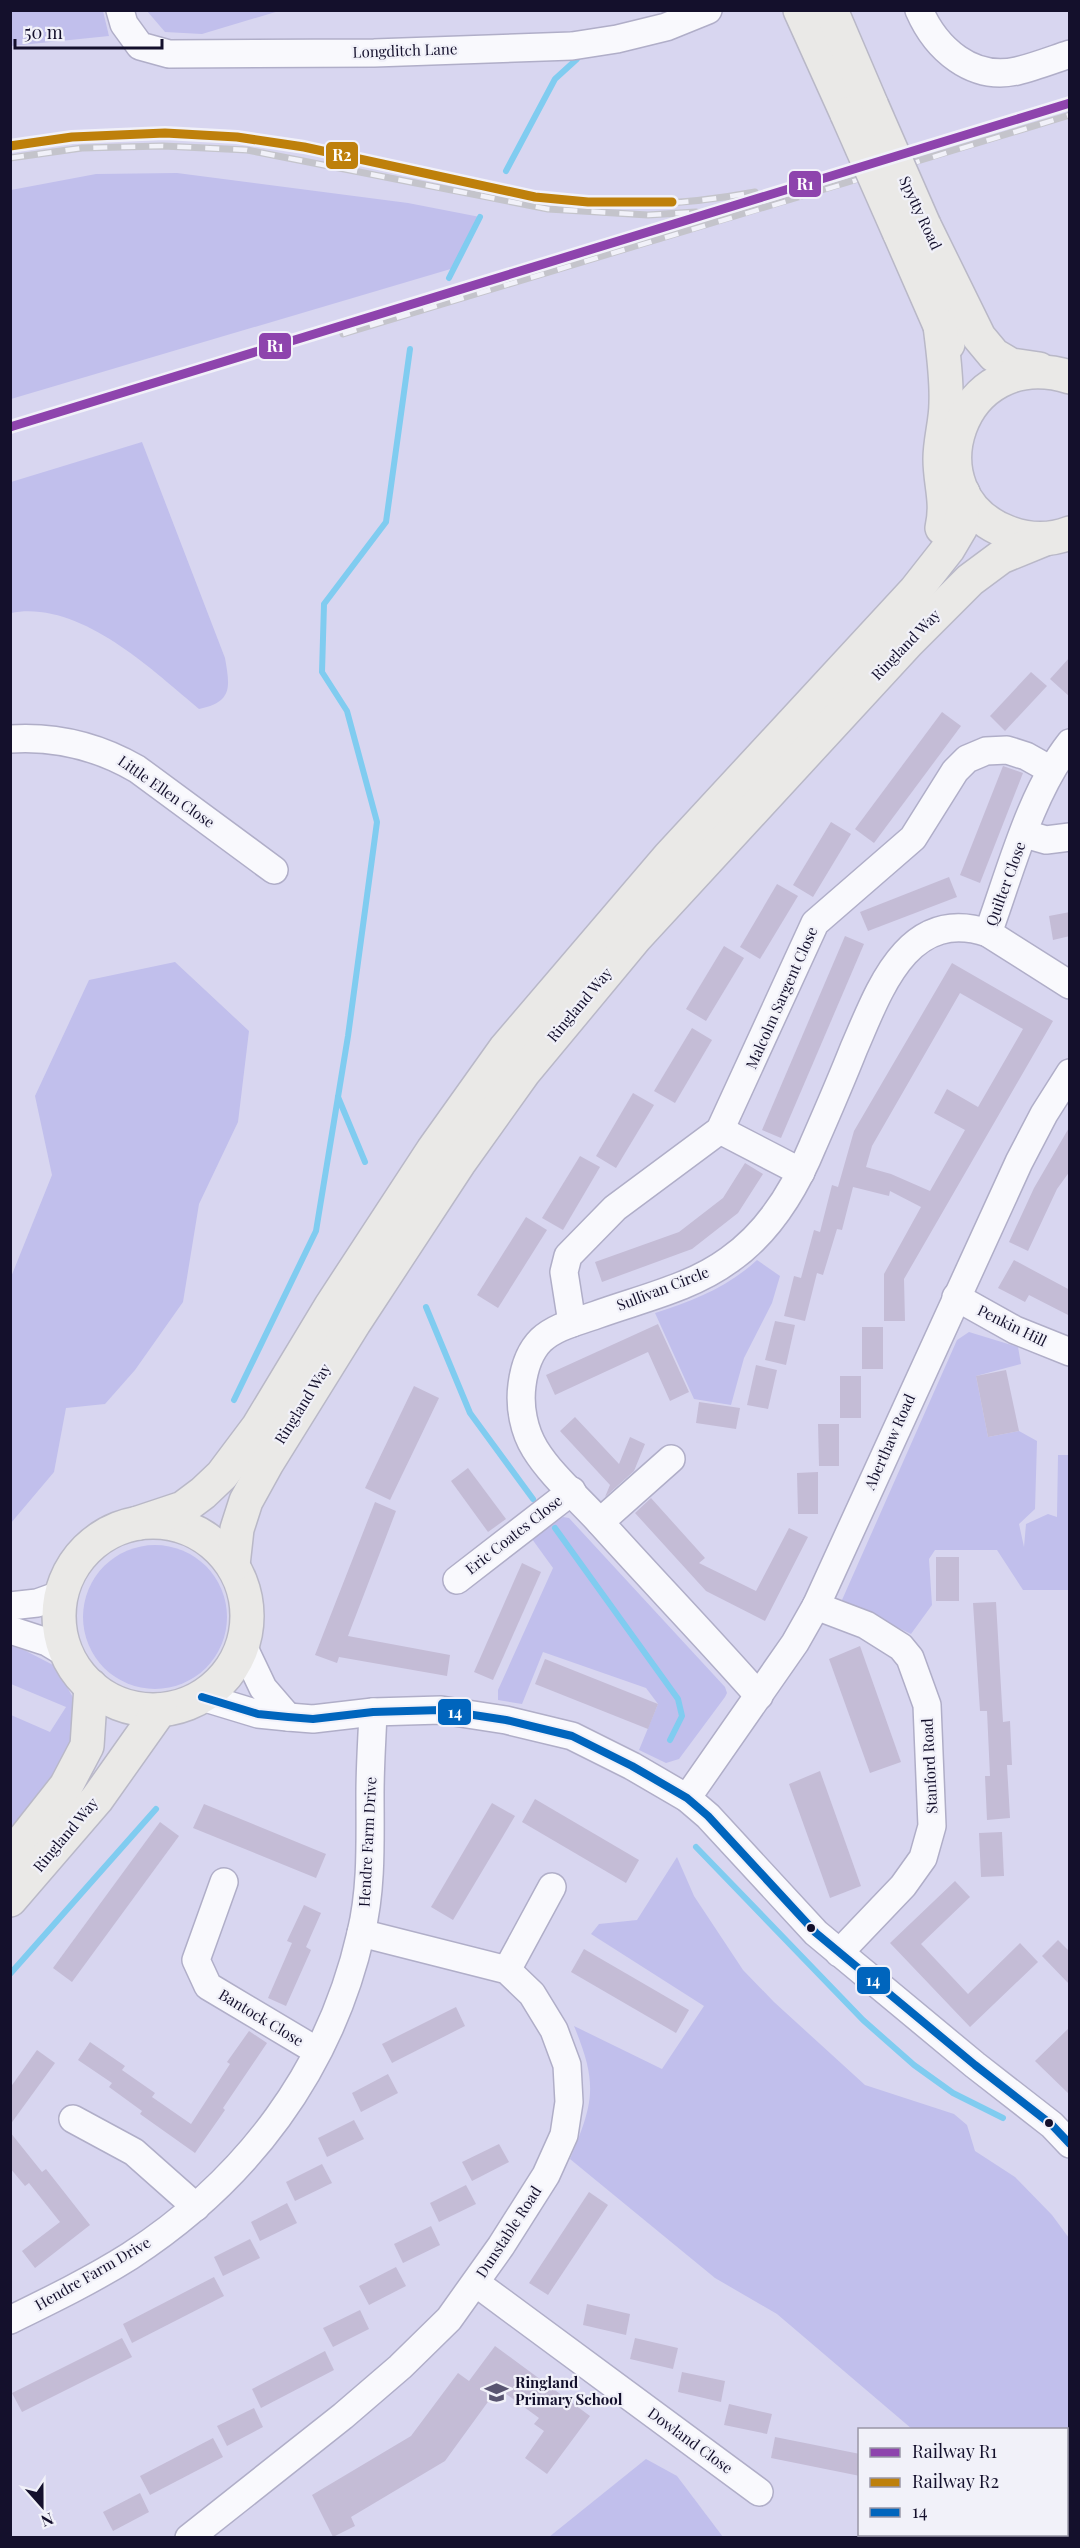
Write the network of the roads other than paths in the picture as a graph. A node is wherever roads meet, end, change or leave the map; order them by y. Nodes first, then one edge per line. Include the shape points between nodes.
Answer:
1 (120, 10) edge
2 (708, 10) edge
3 (800, 10) edge
4 (831, 10) edge
5 (919, 10) edge
6 (1070, 54) edge
7 (860, 110) junction
8 (912, 228) junction
9 (940, 325) junction
10 (1061, 374) edge
11 (966, 412) junction
12 (963, 493) junction
13 (1057, 536) edge
14 (847, 664) junction
15 (10, 739) edge
16 (1070, 743) edge
17 (1051, 770) junction
18 (1025, 834) junction
19 (1070, 837) edge
20 (274, 870) dead end
21 (988, 933) junction
22 (1070, 984) edge
23 (1070, 1073) edge
24 (720, 1130) junction
25 (801, 1172) junction
26 (956, 1298) junction
27 (572, 1323) junction
28 (1070, 1352) edge
29 (671, 1459) dead end
30 (572, 1491) junction
31 (600, 1522) junction
32 (138, 1523) junction
33 (233, 1565) junction
34 (457, 1580) dead end
35 (62, 1593) junction
36 (10, 1606) edge
37 (816, 1606) junction
38 (10, 1630) edge
39 (243, 1646) junction
40 (67, 1654) junction
41 (91, 1686) junction
42 (759, 1696) junction
43 (202, 1697) junction
44 (160, 1710) junction
45 (373, 1712) junction
46 (288, 1717) junction
47 (687, 1798) junction
48 (10, 1857) edge
49 (224, 1882) dead end
50 (552, 1887) dead end
51 (10, 1900) edge
52 (362, 1933) junction
53 (839, 1953) junction
54 (507, 1970) junction
55 (317, 2051) junction
56 (73, 2119) dead end
57 (1070, 2144) edge
58 (196, 2207) junction
59 (476, 2283) junction
60 (10, 2320) edge
61 (759, 2492) dead end
62 (189, 2538) edge

1 - 2 street, Longditch Lane via 130,49 169,54 374,53 572,46 666,27
3 - 7 main road, Spytty Road
4 - 7 main road, Spytty Road
5 - 6 street via 948,52 980,70 1017,71
7 - 8 main road, Spytty Road, bridge
8 - 9 main road, Spytty Road
8 - 10 main road, Spytty Road via 994,356 1011,365
9 - 11 main road, Spytty Road via 957,370
9 - 14 main road, Ringland Way via 946,374 940,458 945,496 942,529 927,551 857,626
10 - 11 main road via 1027,371 1003,378 982,392
11 - 12 main road via 955,448 955,466
12 - 13 main road via 978,513 997,528 1020,537
12 - 14 main road, Ringland Way via 961,527 948,549
13 - 33 main road, Ringland Way via 1001,557 970,580 908,642 636,937 524,1072 459,1163 267,1463 246,1501 237,1529
14 - 32 main road, Ringland Way via 669,857 505,1049 433,1150 258,1427 222,1475 183,1508
15 - 20 street, Little Ellen Close via 43,738 113,755
16 - 17 street, Quilter Close
17 - 18 street, Quilter Close
17 - 24 street, Malcolm Sargent Close via 1007,750 986,751 967,759 955,771 913,838 815,923
18 - 19 street, Quilter Close via 1046,840
18 - 21 street, Quilter Close
21 - 22 street, Sullivan Circle
21 - 25 street, Sullivan Circle via 963,927 938,931 911,947 894,964 879,990
23 - 26 street, Aberthaw Road via 1031,1137
24 - 25 street
24 - 27 street, Malcolm Sargent Close via 615,1208 573,1248 564,1272
25 - 27 street, Sullivan Circle via 772,1217 728,1261 693,1280
26 - 28 street, Penkin Hill via 1015,1330
26 - 37 street, Aberthaw Road
27 - 30 street, Sullivan Circle via 550,1333 532,1351 520,1394 522,1413 535,1448
29 - 31 street
30 - 31 street, Sullivan Circle
30 - 34 street, Eric Coates Close
31 - 42 street, Sullivan Circle
32 - 33 main road, Ringland Way via 166,1522 192,1530 215,1544
32 - 35 main road, Ringland Way via 113,1531 90,1546 72,1568
33 - 39 main road, Ringland Way via 244,1591 248,1619
35 - 36 street via 37,1603
35 - 40 main road, Ringland Way via 59,1624
37 - 42 street, Aberthaw Road
37 - 53 street, Stanford Road via 866,1625 902,1647 927,1705 932,1826 923,1858 903,1886
38 - 40 street via 47,1642
39 - 43 main road, Ringland Way via 233,1666
39 - 46 street via 263,1688
40 - 41 main road, Ringland Way
41 - 44 main road, Ringland Way via 119,1703
41 - 48 main road, Ringland Way via 87,1746 66,1786
42 - 47 street, Aberthaw Road
43 - 44 main road, Ringland Way
43 - 46 street via 258,1714
44 - 51 main road, Ringland Way via 97,1799
45 - 46 street via 313,1719
45 - 47 street via 441,1710 506,1720 572,1737
45 - 52 street, Hendre Farm Drive via 368,1888
47 - 53 street
49 - 55 street, Bantock Close via 196,1960 208,1986
50 - 54 street
52 - 54 street, Dunstable Road
52 - 55 street, Hendre Farm Drive via 334,2018
53 - 57 street via 1052,2124
54 - 59 street, Dunstable Road via 532,1994 554,2030 567,2065 569,2102 564,2135 546,2175
55 - 58 street, Hendre Farm Drive via 293,2096 256,2148
56 - 58 street via 134,2152
58 - 60 street, Hendre Farm Drive via 130,2256
59 - 61 street, Dowland Close
59 - 62 street, Dunstable Road via 450,2319 400,2367

